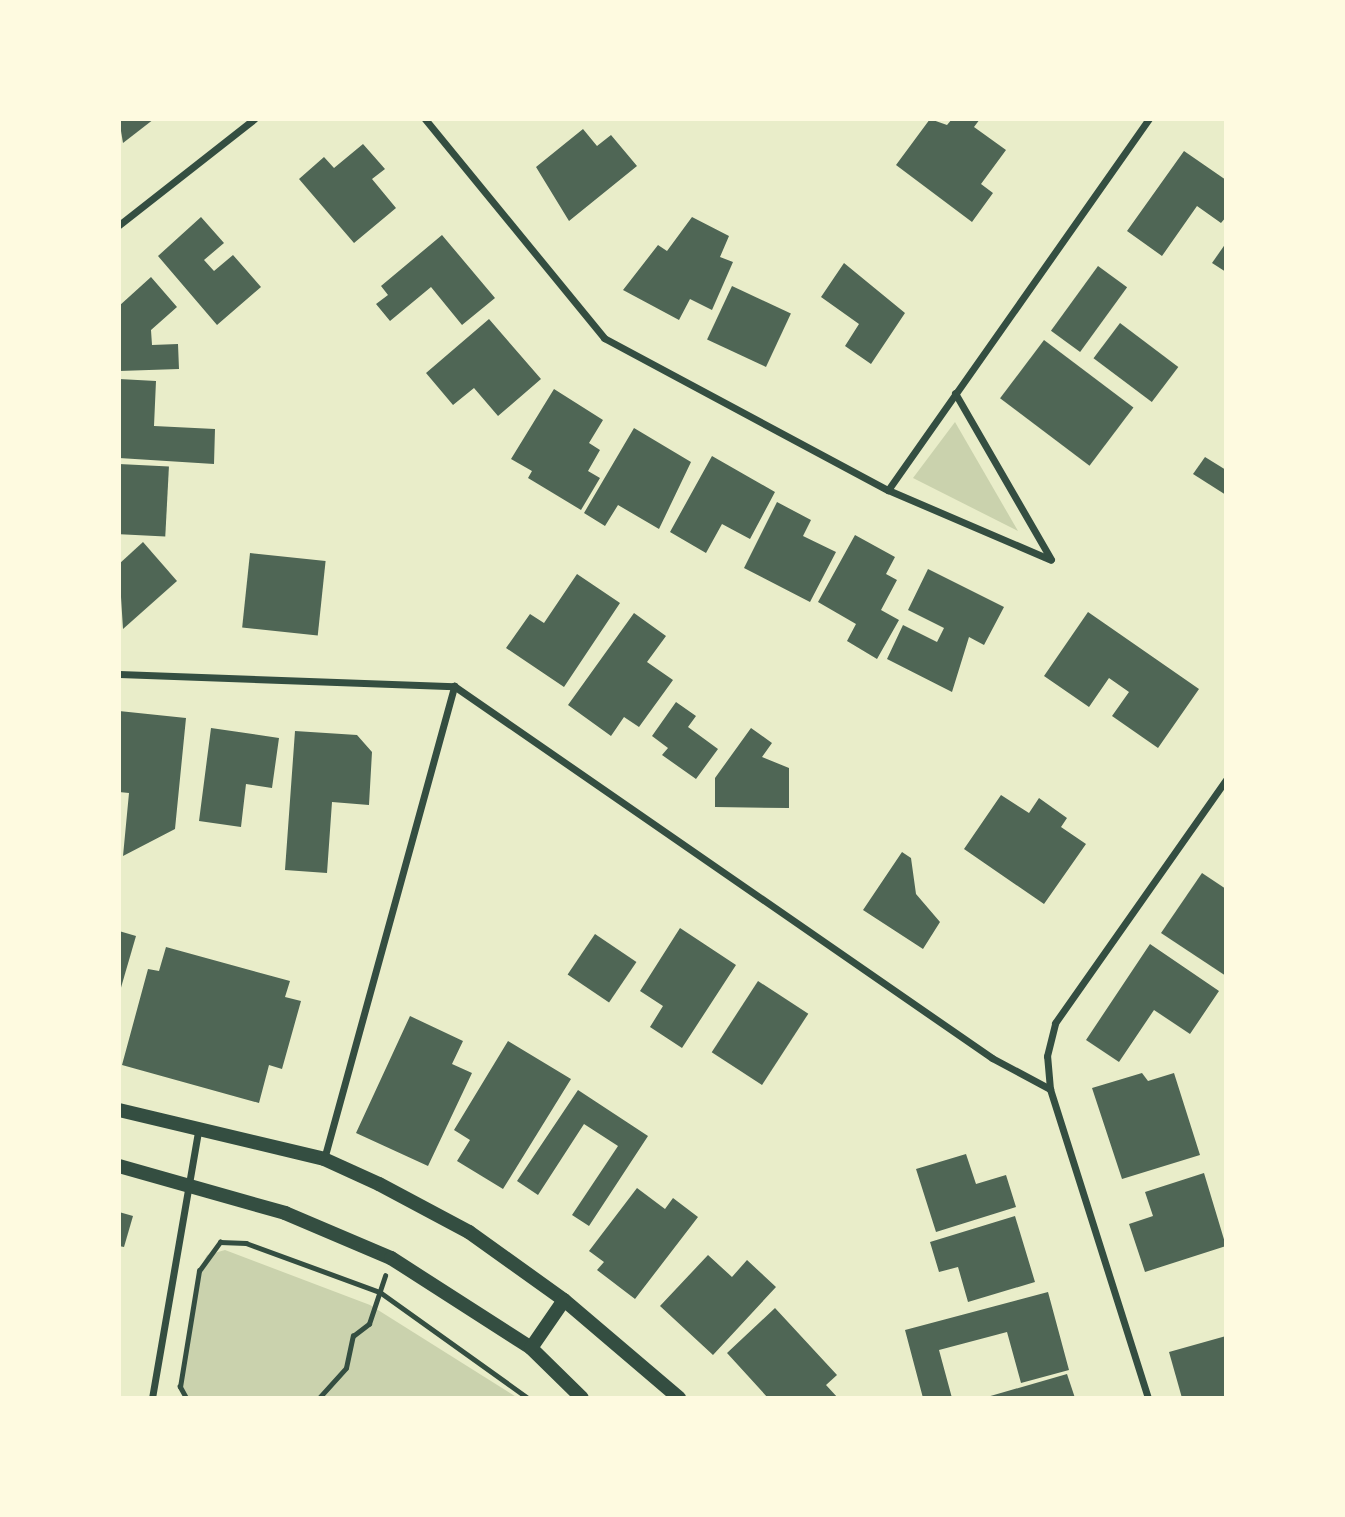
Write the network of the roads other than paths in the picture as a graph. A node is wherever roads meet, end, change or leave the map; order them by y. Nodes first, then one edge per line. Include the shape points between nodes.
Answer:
1 (254, 119) edge
2 (425, 119) edge
3 (1149, 119) edge
4 (119, 225) edge
5 (955, 393) junction
6 (888, 490) junction
7 (119, 674) edge
8 (454, 686) junction
9 (1226, 779) edge
10 (1050, 1089) junction
11 (119, 1110) edge
12 (199, 1127) junction
13 (324, 1159) junction
14 (119, 1166) edge
15 (187, 1185) junction
16 (564, 1300) junction
17 (531, 1349) junction
18 (152, 1398) edge
19 (582, 1398) edge
20 (678, 1398) edge
21 (1148, 1398) edge

1 - 4 street
2 - 6 street via 604,338
3 - 5 street
5 - 6 street
5 - 6 street via 1051,560
7 - 8 street
8 - 10 street via 992,1058
8 - 13 street
9 - 10 street via 1055,1023 1047,1056
10 - 21 street
11 - 12 main road
12 - 13 main road
12 - 15 street
13 - 16 main road via 468,1232
14 - 15 main road
15 - 17 main road via 285,1213 391,1258
15 - 18 street
16 - 17 main road
16 - 20 main road
17 - 19 main road

